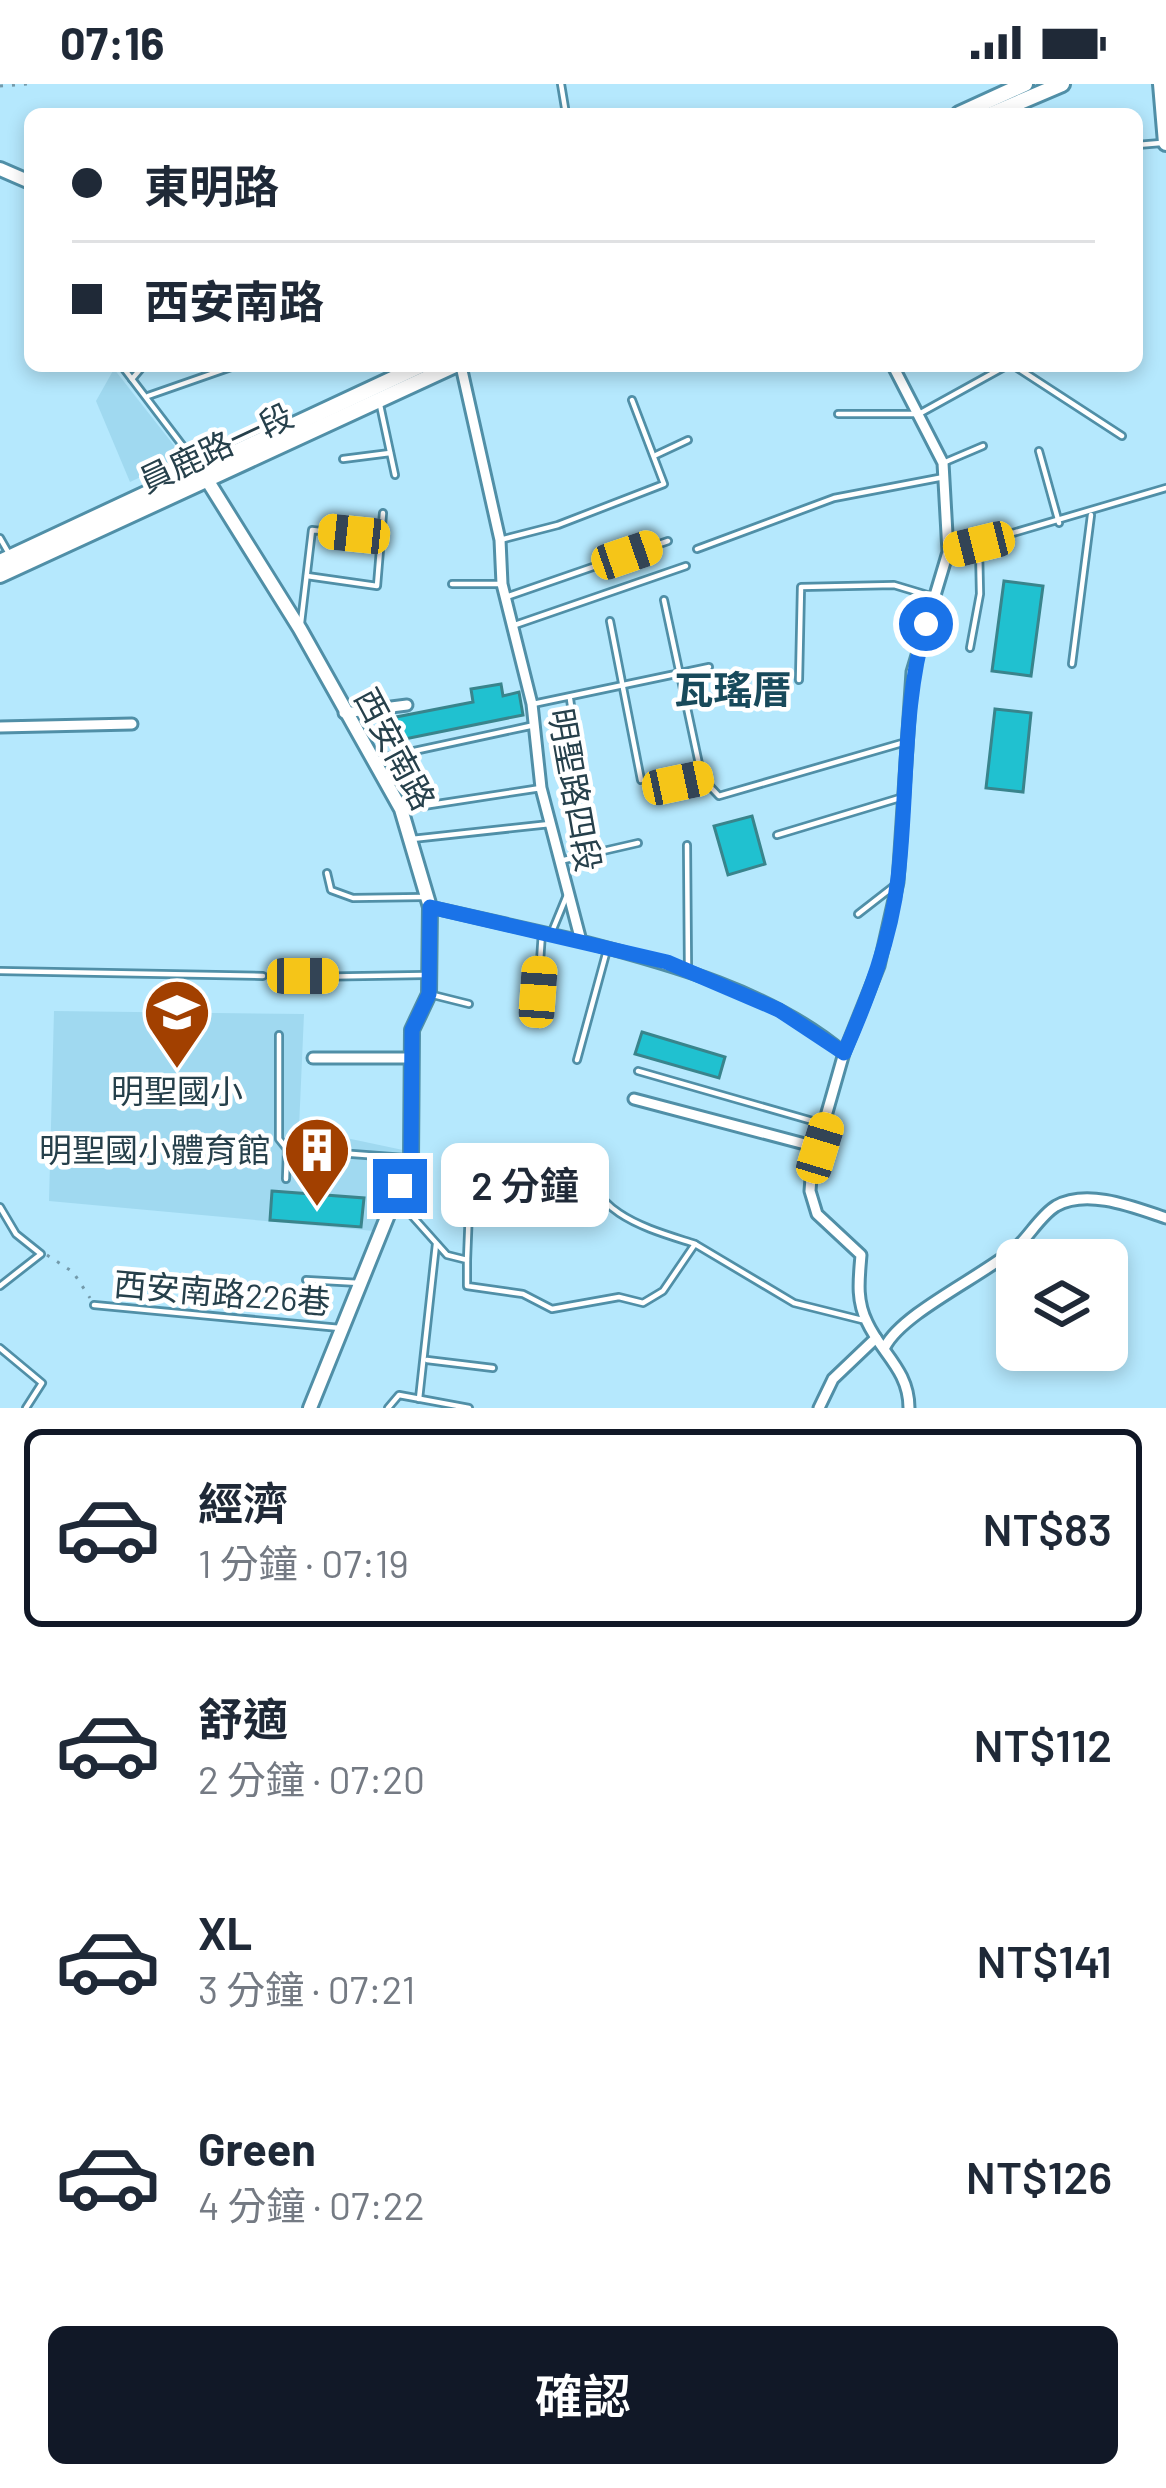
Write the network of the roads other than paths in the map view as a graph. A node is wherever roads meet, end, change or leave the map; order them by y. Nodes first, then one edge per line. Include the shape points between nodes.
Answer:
1 (1025, 84) edge
2 (1062, 84) edge
3 (1161, 84) edge
4 (972, 108) edge
5 (1006, 108) edge
6 (1166, 142) edge
7 (127, 372) edge
8 (138, 372) edge
9 (217, 372) edge
10 (408, 372) edge
11 (445, 372) edge
12 (458, 372) edge
13 (896, 372) edge
14 (995, 372) edge
15 (1030, 372) edge
16 (991, 374) joint
17 (132, 379) junction
18 (148, 396) junction
19 (632, 400) dead end
20 (380, 403) junction
21 (838, 414) dead end
22 (919, 414) junction
23 (1122, 436) dead end
24 (688, 440) dead end
25 (983, 446) dead end
26 (1040, 452) dead end
27 (390, 453) junction
28 (656, 455) junction
29 (344, 459) dead end
30 (943, 463) junction
31 (395, 475) dead end
32 (205, 477) junction
33 (944, 477) junction
34 (1166, 488) edge
35 (383, 513) dead end
36 (1091, 513) junction
37 (1059, 523) junction
38 (0, 538) edge
39 (381, 538) junction
40 (500, 540) junction
41 (668, 541) dead end
42 (979, 544) junction
43 (697, 549) dead end
44 (949, 552) junction
45 (9, 562) edge
46 (686, 566) dead end
47 (0, 575) edge
48 (307, 576) junction
49 (452, 584) dead end
50 (502, 584) junction
51 (505, 597) junction
52 (934, 597) junction
53 (664, 600) dead end
54 (610, 621) dead end
55 (515, 625) junction
56 (300, 629) junction
57 (970, 648) dead end
58 (1072, 664) dead end
59 (710, 667) dead end
60 (680, 672) junction
61 (799, 680) dead end
62 (622, 686) junction
63 (570, 698) junction
64 (532, 704) junction
65 (407, 705) dead end
66 (344, 713) junction
67 (132, 724) dead end
68 (536, 725) junction
69 (0, 727) edge
70 (909, 740) junction
71 (372, 760) junction
72 (702, 778) junction
73 (640, 780) dead end
74 (541, 788) junction
75 (584, 788) dead end
76 (653, 788) dead end
77 (904, 797) junction
78 (400, 809) junction
79 (550, 824) junction
80 (777, 835) dead end
81 (412, 839) junction
82 (638, 843) dead end
83 (687, 845) dead end
84 (558, 862) junction
85 (327, 872) dead end
86 (898, 882) junction
87 (567, 896) junction
88 (429, 902) junction
89 (858, 914) dead end
90 (546, 933) junction
91 (580, 941) junction
92 (608, 948) junction
93 (0, 971) edge
94 (688, 974) junction
95 (429, 975) junction
96 (262, 976) dead end
97 (303, 976) dead end
98 (538, 992) dead end
99 (429, 994) junction
100 (469, 1004) dead end
101 (278, 1035) dead end
102 (844, 1053) junction
103 (313, 1058) dead end
104 (412, 1058) junction
105 (577, 1060) dead end
106 (638, 1071) dead end
107 (634, 1100) dead end
108 (827, 1125) junction
109 (820, 1148) junction
110 (287, 1149) junction
111 (584, 1156) dead end
112 (411, 1158) junction
113 (286, 1179) dead end
114 (397, 1199) junction
115 (0, 1207) edge
116 (469, 1209) dead end
117 (1166, 1218) edge
118 (436, 1244) junction
119 (695, 1244) junction
120 (467, 1260) junction
121 (306, 1280) dead end
122 (363, 1283) junction
123 (0, 1286) edge
124 (94, 1305) road end
125 (865, 1320) junction
126 (345, 1328) junction
127 (876, 1338) junction
128 (886, 1347) junction
129 (0, 1348) edge
130 (427, 1360) junction
131 (493, 1368) dead end
132 (419, 1400) junction
133 (909, 1402) edge
134 (26, 1408) edge
135 (310, 1408) edge
136 (388, 1408) edge
137 (469, 1408) edge
138 (819, 1408) edge
139 (920, 1408) edge

1 - 4 main road
2 - 5 main road
3 - 6 main road
7 - 17 lane
8 - 17 lane
9 - 18 lane
10 - 32 main road, 員鹿路一段
11 - 20 main road, 員鹿路一段
12 - 40 street, 明聖路四段
13 - 22 street
14 - 16 lane
15 - 23 lane
16 - 22 lane
17 - 18 lane
18 - 32 lane
19 - 28 lane
20 - 27 lane
20 - 32 main road, 員鹿路一段
21 - 22 lane
22 - 30 street
24 - 28 lane
25 - 30 lane
26 - 37 lane
27 - 29 lane
27 - 31 lane
28 - 40 lane via 664,484
30 - 33 street
32 - 45 main road, 員鹿路一段
32 - 56 street, 西安南路
33 - 43 lane via 834,498
33 - 44 street
34 - 36 lane
35 - 39 lane
36 - 37 lane
36 - 58 lane
37 - 42 lane
38 - 45 lane
39 - 48 lane via 312,530
39 - 48 lane via 377,586
40 - 50 street, 明聖路四段
41 - 51 lane
42 - 44 lane
42 - 57 lane
44 - 52 street
45 - 47 main road, 員鹿路一段
46 - 55 lane
48 - 56 lane
49 - 50 lane
50 - 51 street, 明聖路四段
51 - 55 street, 明聖路四段
52 - 61 lane via 894,585 801,587
52 - 70 street via 912,671
53 - 60 lane
54 - 62 lane
55 - 64 street, 明聖路四段
56 - 66 street, 西安南路
59 - 60 lane
60 - 62 lane
60 - 72 lane
62 - 63 lane
62 - 73 lane
63 - 64 lane
63 - 75 lane
64 - 68 street, 明聖路四段
65 - 66 street
66 - 71 street, 西安南路
67 - 69 street
68 - 71 lane
68 - 74 street, 明聖路四段
70 - 72 lane via 718,796
70 - 77 street
71 - 78 street, 西安南路
72 - 76 lane
74 - 78 lane
74 - 79 street, 明聖路四段
77 - 80 lane
77 - 86 street
78 - 81 street, 西安南路
79 - 81 lane
79 - 84 street, 明聖路四段
81 - 88 street, 西安南路
82 - 84 lane
83 - 94 lane
84 - 87 street, 明聖路四段
85 - 88 lane via 331,890 353,898
86 - 89 lane
86 - 102 street via 879,966
87 - 90 lane
87 - 91 street, 明聖路四段
88 - 90 street
88 - 95 street, 西安南路
90 - 91 street
90 - 98 lane
91 - 92 street
92 - 94 street
92 - 105 lane
93 - 96 lane
94 - 102 street via 779,1010
95 - 97 lane
95 - 99 street, 西安南路
99 - 100 lane
99 - 104 street, 西安南路 via 412,1030
101 - 110 lane via 278,1139
102 - 108 street
103 - 104 street
104 - 112 street, 西安南路
106 - 108 lane
107 - 109 street
108 - 109 street
109 - 125 street via 810,1191 817,1214 861,1255
110 - 112 lane
110 - 113 lane
111 - 119 lane via 591,1184 612,1209
112 - 114 street, 西安南路
114 - 118 lane
114 - 122 street, 西安南路
115 - 123 lane via 41,1254
116 - 120 lane
117 - 128 street via 1098,1200 1058,1205 1017,1246 895,1327
118 - 120 lane
118 - 130 lane
119 - 120 lane via 651,1299 595,1299 574,1308 467,1286
119 - 125 lane via 794,1303
121 - 122 lane
122 - 126 street, 西安南路
124 - 126 lane, 西安南路226巷
125 - 127 street
126 - 135 street, 西安南路
127 - 128 street
127 - 138 street via 833,1379
128 - 133 street
129 - 134 lane via 42,1383
130 - 131 lane
130 - 132 lane
132 - 136 lane via 400,1395
132 - 137 lane
133 - 139 street

